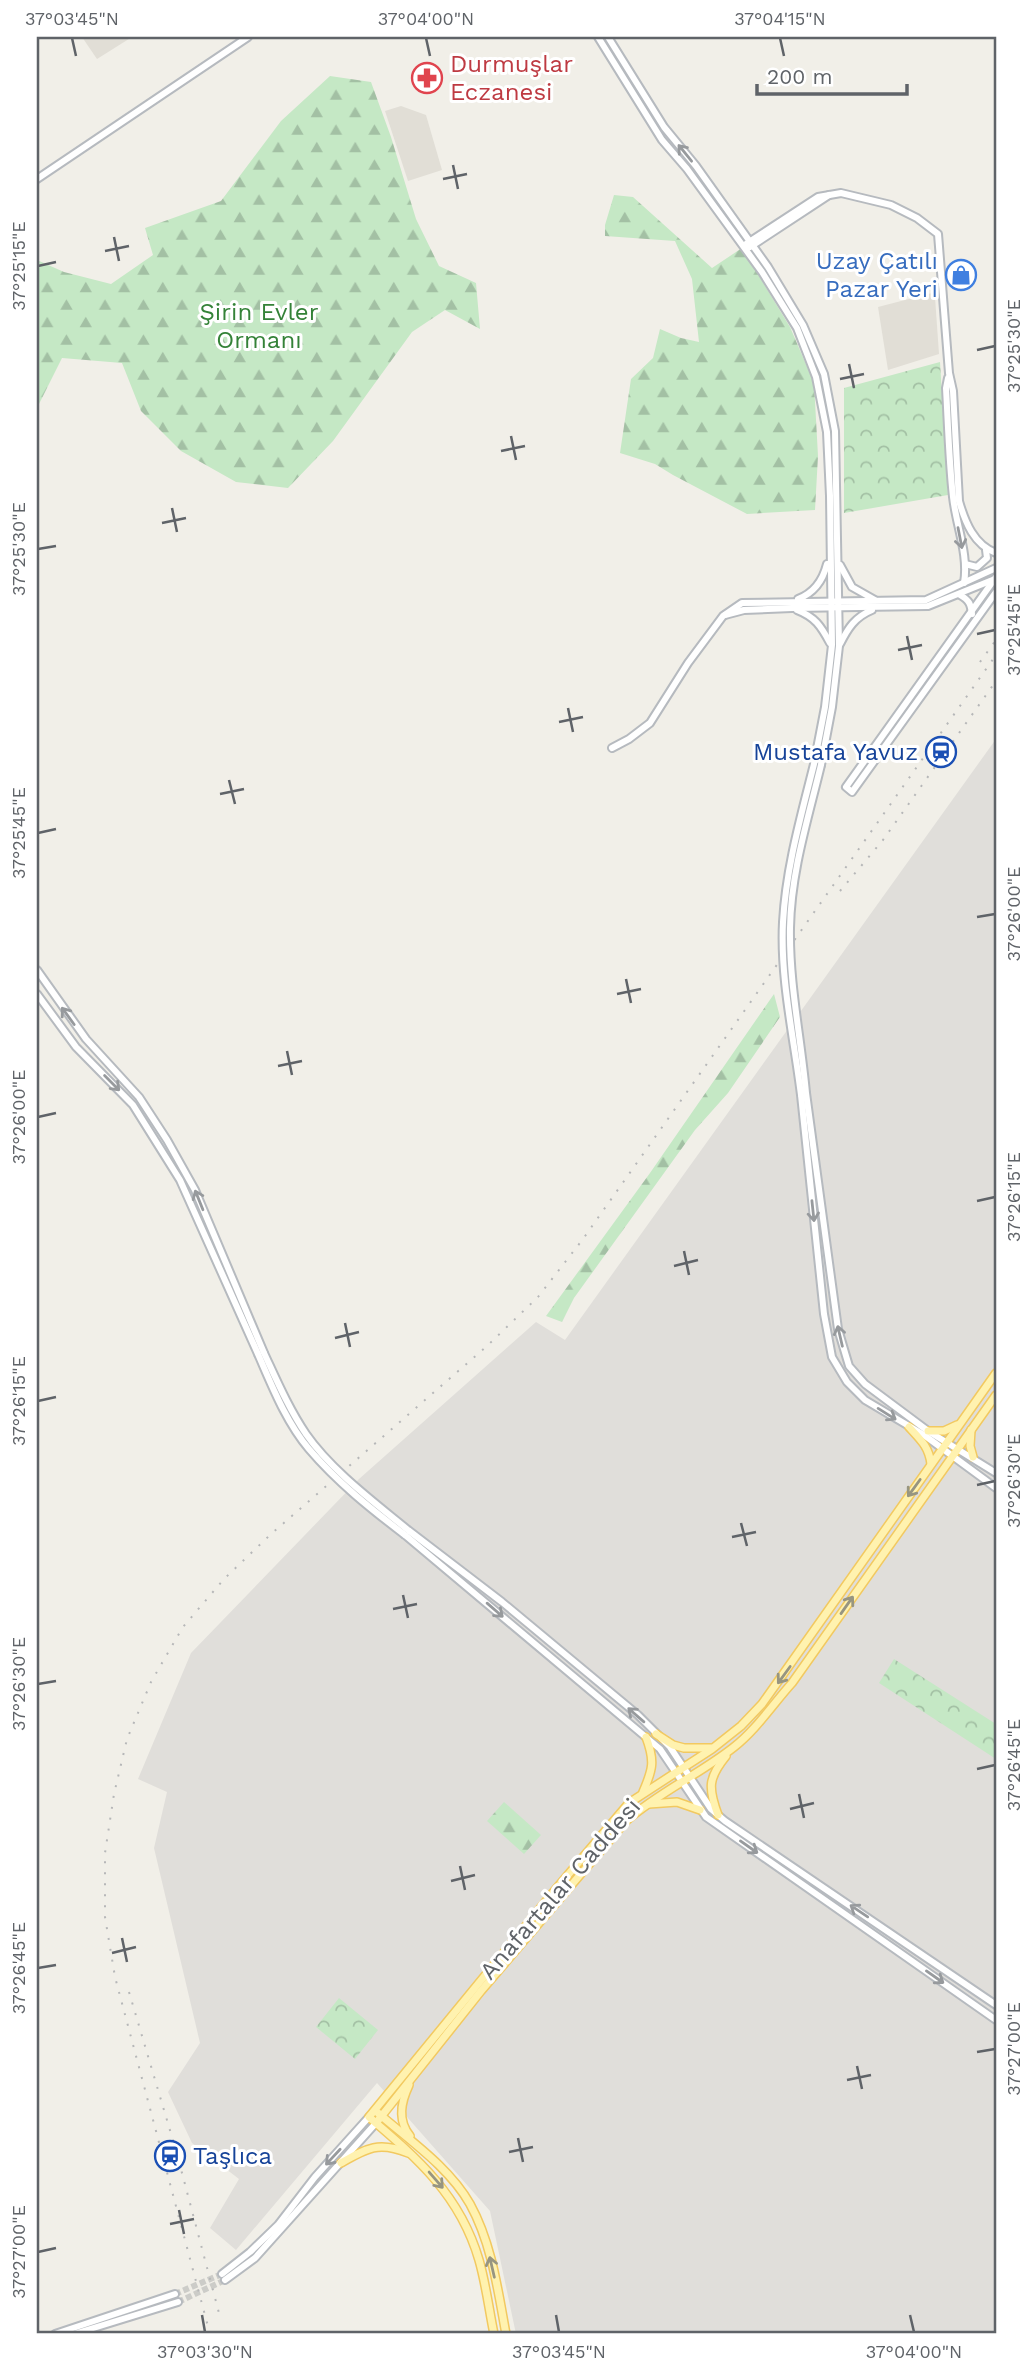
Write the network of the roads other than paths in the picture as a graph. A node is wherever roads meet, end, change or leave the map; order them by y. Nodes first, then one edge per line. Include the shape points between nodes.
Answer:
1 (248, 37) edge
2 (598, 37) edge
3 (608, 37) edge
4 (37, 179) edge
5 (748, 246) junction
6 (949, 373) junction
7 (986, 550) junction
8 (830, 552) junction
9 (996, 553) edge
10 (839, 562) junction
11 (965, 564) junction
12 (996, 568) edge
13 (996, 578) edge
14 (964, 583) junction
15 (996, 592) edge
16 (960, 595) junction
17 (792, 604) junction
18 (876, 604) junction
19 (831, 605) junction
20 (839, 605) junction
21 (972, 614) junction
22 (835, 646) junction
23 (612, 748) dead end
24 (37, 970) edge
25 (37, 994) edge
26 (804, 1094) junction
27 (261, 1354) junction
28 (996, 1373) edge
29 (996, 1395) edge
30 (963, 1420) junction
31 (909, 1427) junction
32 (972, 1429) junction
33 (928, 1431) junction
34 (945, 1446) junction
35 (955, 1452) junction
36 (972, 1457) junction
37 (931, 1465) junction
38 (996, 1473) edge
39 (996, 1488) edge
40 (406, 1533) junction
41 (656, 1734) junction
42 (646, 1737) junction
43 (732, 1748) junction
44 (712, 1749) junction
45 (684, 1768) junction
46 (675, 1774) junction
47 (690, 1776) junction
48 (681, 1782) junction
49 (643, 1792) junction
50 (645, 1804) junction
51 (700, 1810) junction
52 (718, 1815) junction
53 (996, 2005) edge
54 (996, 2020) edge
55 (415, 2073) junction
56 (378, 2113) junction
57 (369, 2117) junction
58 (376, 2123) junction
59 (418, 2153) junction
60 (341, 2163) junction
61 (174, 2294) tunnel mouth
62 (178, 2302) tunnel mouth
63 (55, 2334) edge
64 (74, 2334) edge
65 (494, 2334) edge
66 (506, 2334) edge

1 - 4 street
2 - 5 street via 662,140
5 -> 3 street via 696,166 664,127
5 - 6 street via 818,197 830,194 891,205 917,218 938,234
5 - 8 street via 797,328 816,377 827,432
5 - 10 street via 803,324 824,374 835,431
6 - 7 street via 960,500 964,518
6 -> 11 street via 952,489
7 - 9 street
7 - 11 street via 983,564
8 - 17 street via 817,587
8 - 19 street
10 - 18 street via 852,587
10 - 20 street
11 - 14 street
12 - 14 street
13 - 16 street
13 - 21 street
14 - 18 street via 926,600
15 - 21 street via 852,792 846,787
16 - 18 street via 928,606
16 - 21 street via 968,599
17 - 19 street
17 - 22 street via 819,623
17 - 23 street via 723,616 650,723
18 - 20 street
18 - 22 street via 856,619
19 - 20 street
19 - 22 street
20 - 22 street
22 - 26 street, bridge via 832,707 792,892 792,976
27 -> 24 street via 195,1190 167,1140 139,1097 86,1039
25 -> 27 street via 76,1048 133,1105 180,1180
26 -> 31 street via 832,1357 865,1400
33 -> 26 street via 865,1384 844,1353
27 - 40 street, bridge via 307,1436
28 - 30 main road, Anafartalar Caddesi
29 - 32 main road, Anafartalar Caddesi
30 - 33 main road via 944,1431
30 - 34 main road, Anafartalar Caddesi
31 - 34 street
31 - 37 main road via 925,1444
32 - 35 main road, Anafartalar Caddesi
32 - 36 main road
33 - 34 street
34 - 35 street
34 - 37 main road, Anafartalar Caddesi
35 - 36 street
35 - 39 street
43 -> 35 main road, Anafartalar Caddesi via 792,1683
36 - 38 street
37 -> 44 main road, Anafartalar Caddesi via 762,1704
41 -> 40 street via 552,1643
40 -> 42 street
41 - 44 main road via 684,1748
41 - 45 street
42 - 46 street via 660,1749
42 - 49 main road via 654,1768
43 - 47 main road, Anafartalar Caddesi
43 - 52 main road via 715,1769 710,1784
44 - 45 main road, Anafartalar Caddesi
45 - 46 main road, Anafartalar Caddesi
45 - 47 street
46 - 48 street
46 - 49 main road, Anafartalar Caddesi
47 - 48 main road, Anafartalar Caddesi
47 - 52 street
48 - 50 main road, Anafartalar Caddesi
48 - 51 street
49 - 56 main road, Anafartalar Caddesi via 556,1889
50 - 51 main road via 677,1802
50 - 55 main road, Anafartalar Caddesi via 602,1847
51 -> 54 street
53 -> 52 street
55 - 56 main road, Anafartalar Caddesi
55 - 59 main road via 403,2097 401,2117
56 - 57 main road, Anafartalar Caddesi
56 - 58 main road, Anafartalar Caddesi
56 - 59 main road
57 - 58 main road
57 -> 60 street, Anafartalar Caddesi via 278,2225 224,2277 255,2258
58 - 59 main road
58 - 60 street, Anafartalar Caddesi
59 - 60 main road via 378,2146
59 -> 65 main road via 468,2230 480,2262
66 -> 59 main road via 492,2266 469,2203 446,2173
61 - 63 street
62 - 64 street

